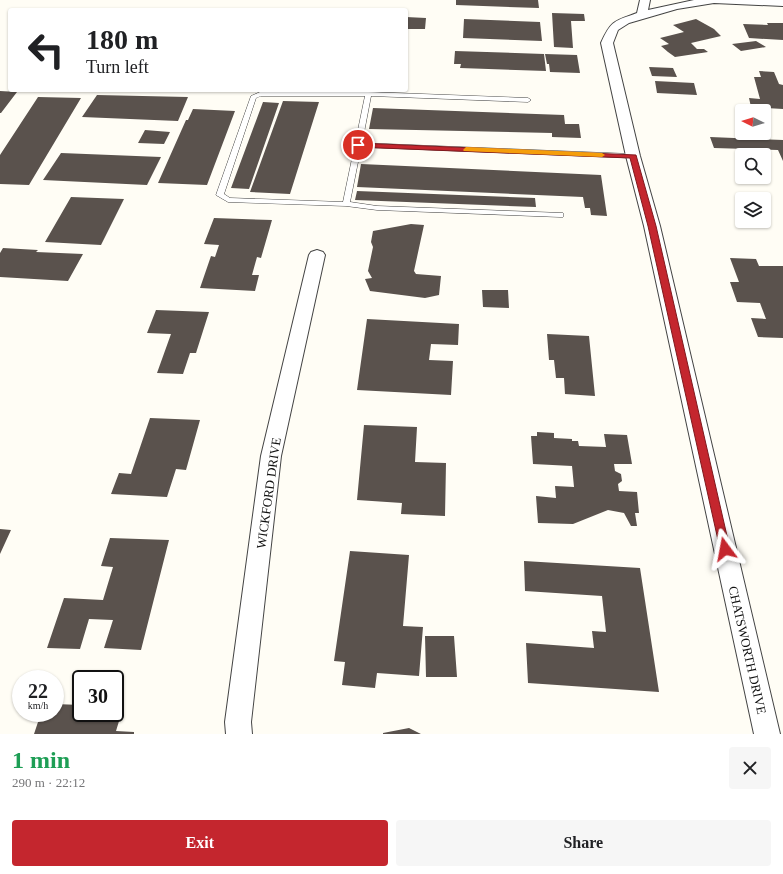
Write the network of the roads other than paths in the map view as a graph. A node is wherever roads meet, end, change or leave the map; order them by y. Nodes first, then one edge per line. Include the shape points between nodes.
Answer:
1 (713, 0) edge
2 (783, 3) edge
3 (643, 7) edge
4 (368, 94) junction
5 (528, 100) dead end
6 (358, 145) junction
7 (633, 156) junction
8 (346, 204) junction
9 (560, 215) dead end
10 (317, 255) dead end
11 (239, 734) edge
12 (767, 734) edge

1 - 2 street, CHATSWORTH DRIVE
1 - 3 street, CHATSWORTH DRIVE via 677,6
3 - 7 street, CHATSWORTH DRIVE via 613,28 607,43
4 - 5 lane
4 - 6 lane
4 - 8 lane via 260,94 253,97 220,194 228,200
6 - 7 lane
6 - 8 lane
7 - 12 street, CHATSWORTH DRIVE via 652,226
8 - 9 lane via 377,208
10 - 11 street, WICKFORD DRIVE via 271,456 238,722

